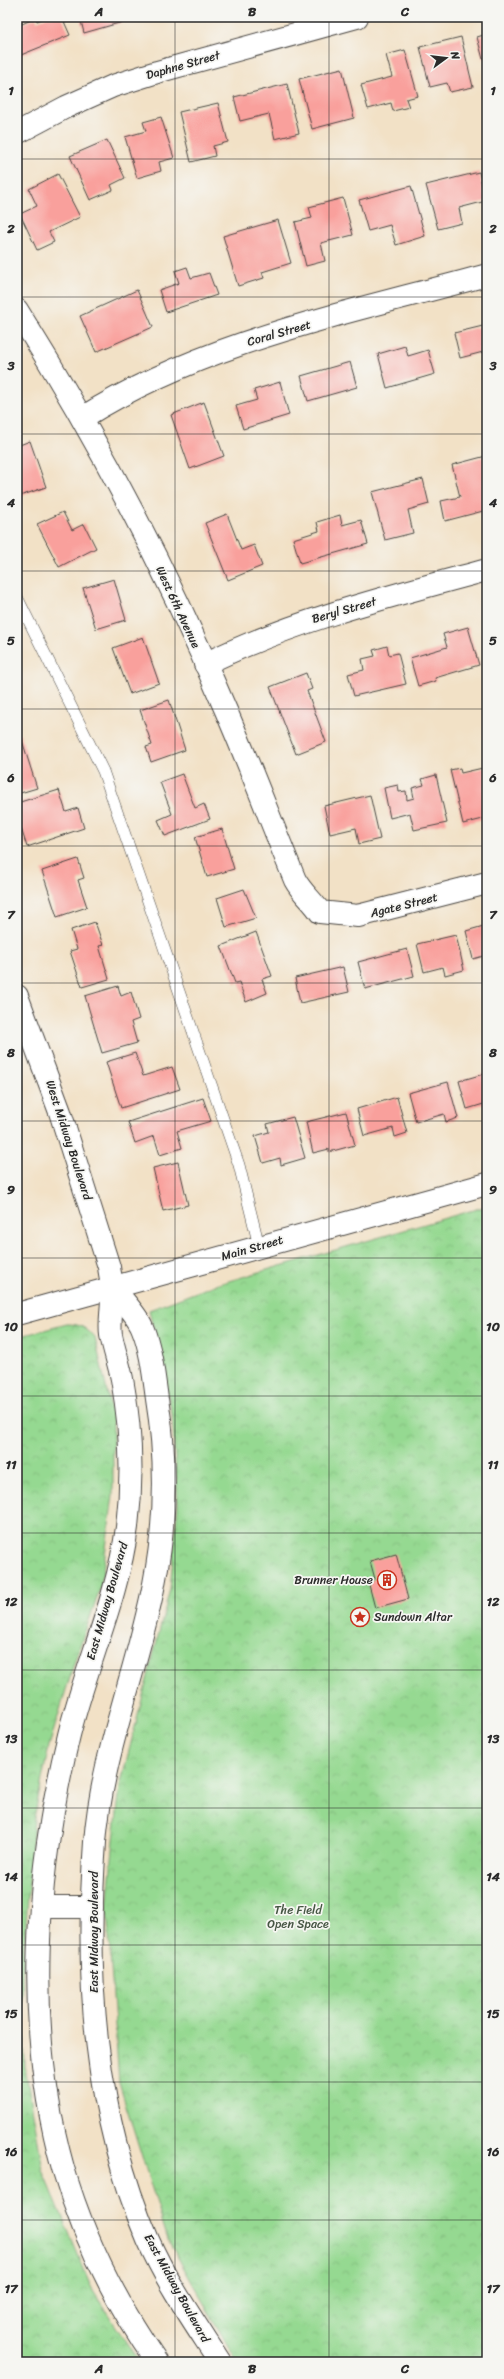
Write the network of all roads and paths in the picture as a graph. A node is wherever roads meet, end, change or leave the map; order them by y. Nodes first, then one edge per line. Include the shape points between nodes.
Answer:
1 (357, 17) edge
2 (17, 133) edge
3 (487, 276) edge
4 (17, 310) edge
5 (82, 418) junction
6 (487, 570) edge
7 (17, 597) edge
8 (205, 664) junction
9 (487, 883) edge
10 (320, 912) joint
11 (17, 996) edge
12 (487, 1184) edge
13 (259, 1246) junction
14 (112, 1287) junction
15 (17, 1314) edge
16 (42, 1907) junction
17 (92, 1907) junction
18 (157, 2362) edge
19 (220, 2362) edge

1 - 2 main road, Daphne Street via 120,84 66,107
3 - 5 main road, Coral Street via 225,349 169,372 104,404
4 - 5 main road, West 6th Avenue
5 - 8 main road, West 6th Avenue via 156,559
6 - 8 main road, Beryl Street via 297,624 248,643
7 - 13 lane via 103,771 239,1165
8 - 10 main road, West 6th Avenue via 295,880 304,895
9 - 10 main road, Agate Street via 358,916
11 - 14 main road, West Midway Boulevard via 60,1112 96,1224
12 - 13 main road, Main Street
13 - 14 main road, Main Street
14 - 15 main road, Main Street
14 - 16 main road, East Midway Boulevard via 110,1333 122,1378 129,1438 130,1485 127,1528 111,1596 79,1698 62,1766 50,1827
14 - 17 main road, East Midway Boulevard via 142,1326 161,1422 164,1502 154,1584 112,1741 100,1799
16 - 17 main road
16 - 18 main road, East Midway Boulevard via 40,2008 43,2059 63,2169 80,2220 106,2277 128,2318
17 - 19 main road, East Midway Boulevard via 99,2065 114,2145 149,2242

